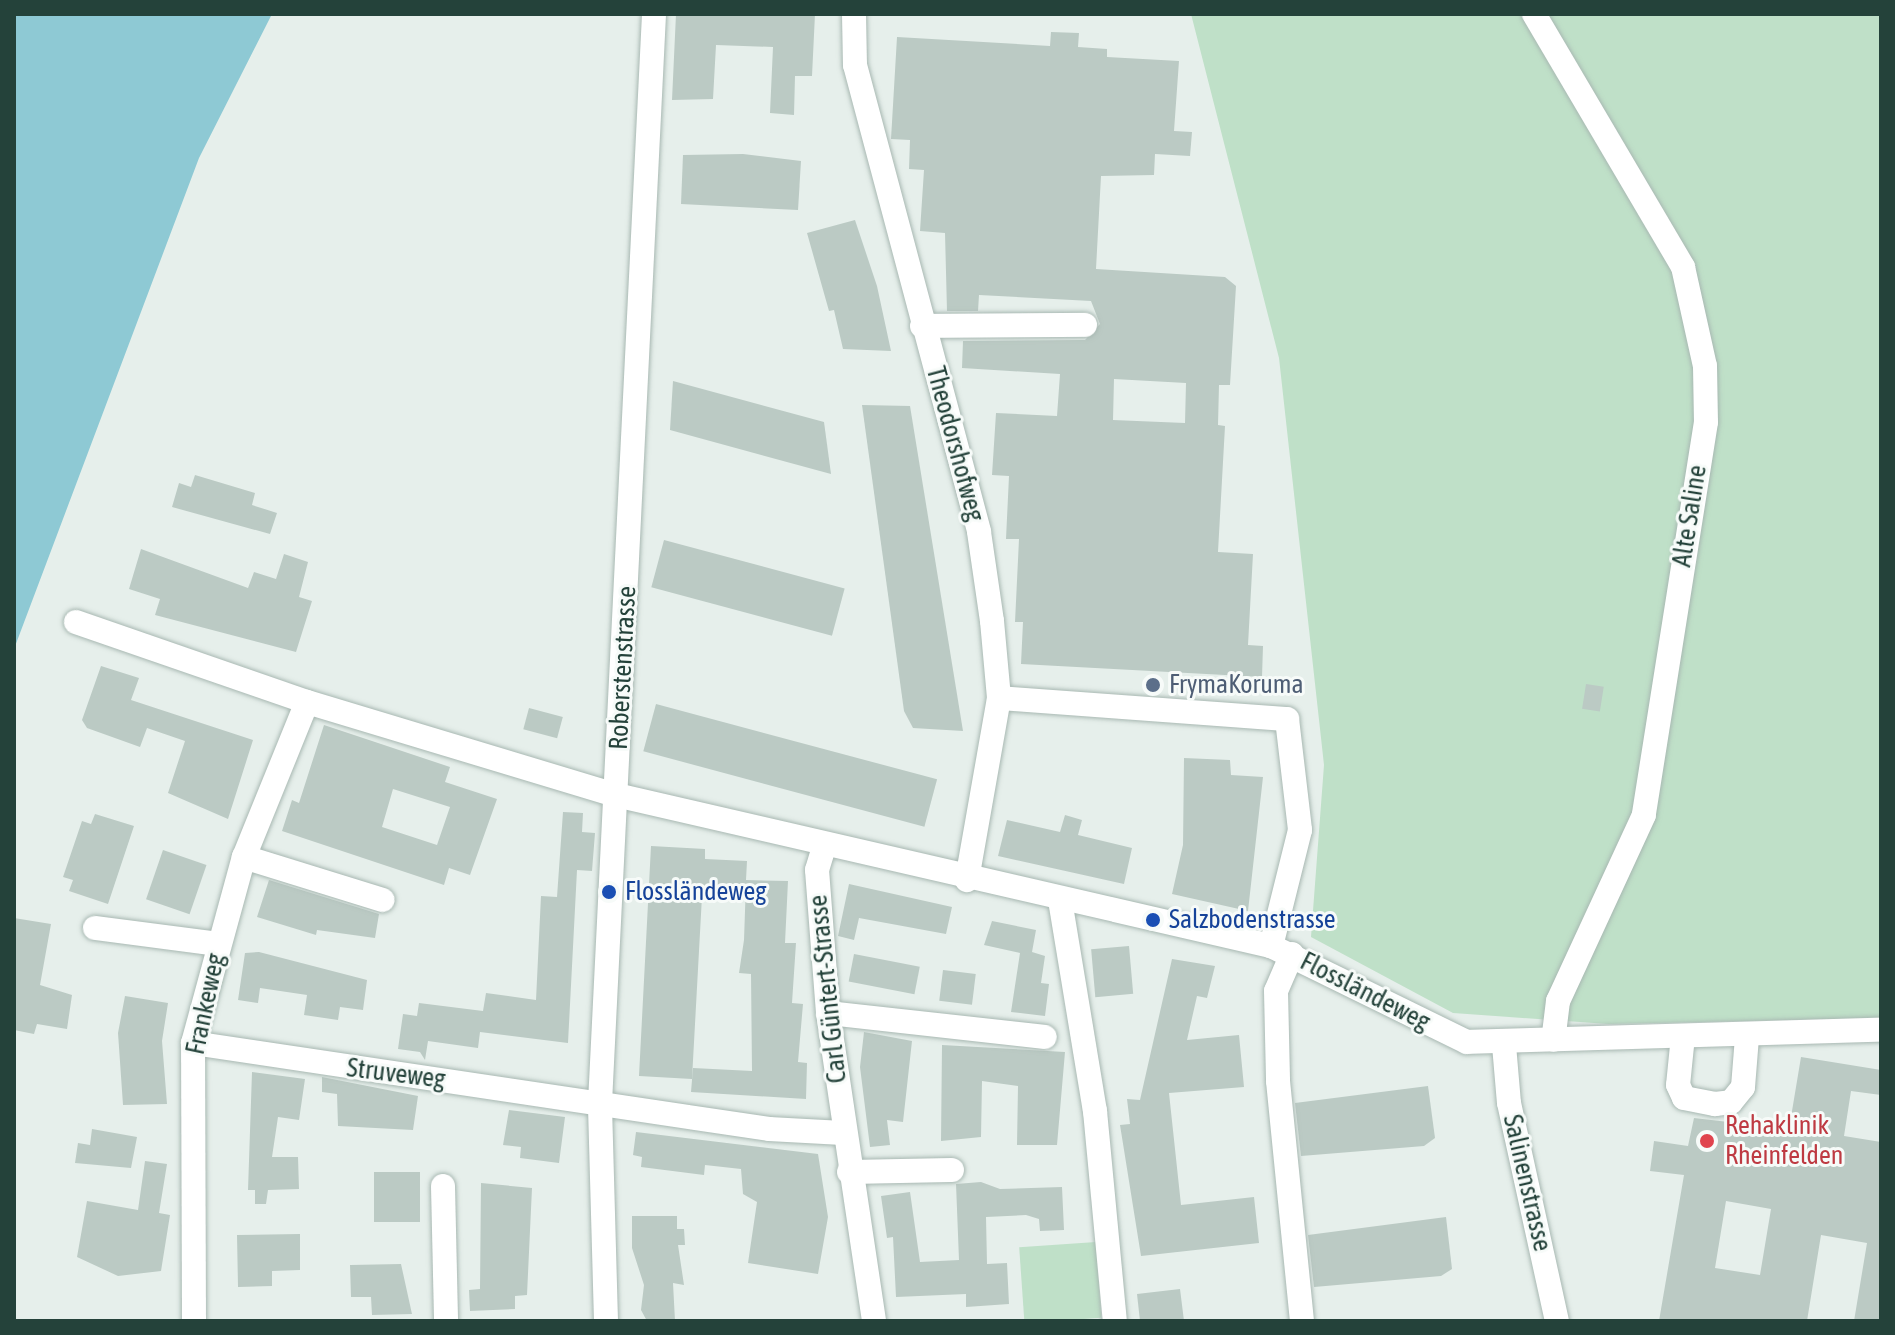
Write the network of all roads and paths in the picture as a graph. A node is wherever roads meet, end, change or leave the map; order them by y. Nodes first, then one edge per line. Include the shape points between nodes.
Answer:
1 (654, 14) edge
2 (854, 14) edge
3 (1534, 14) edge
4 (1085, 325) dead end
5 (922, 326) junction
6 (76, 622) dead end
7 (999, 698) junction
8 (307, 702) junction
9 (616, 795) junction
10 (824, 847) junction
11 (244, 857) junction
12 (967, 880) junction
13 (383, 900) dead end
14 (1060, 900) junction
15 (95, 928) dead end
16 (218, 944) junction
17 (1281, 950) junction
18 (828, 1013) junction
19 (1881, 1030) edge
20 (1683, 1036) junction
21 (1045, 1037) dead end
22 (1747, 1037) junction
23 (1553, 1040) junction
24 (193, 1043) junction
25 (1504, 1045) junction
26 (600, 1103) junction
27 (843, 1133) junction
28 (952, 1170) dead end
29 (849, 1172) junction
30 (443, 1186) dead end
31 (194, 1321) edge
32 (446, 1321) edge
33 (606, 1321) edge
34 (874, 1321) edge
35 (1115, 1321) edge
36 (1302, 1321) edge
37 (1557, 1321) edge

1 - 9 street, Roberstenstrasse
2 - 5 street, Theodorshofweg via 855,65
3 - 23 street, Alte Saline via 1683,267 1705,366 1706,422 1644,815 1558,1001
4 - 5 street via 950,320
5 - 7 street, Theodorshofweg via 979,532
6 - 8 street, Flossländeweg
7 - 12 street, Theodorshofweg
7 - 17 street via 1287,719 1300,830
8 - 9 street, Flossländeweg
8 - 11 street, Frankeweg
9 - 10 street, Flossländeweg
9 - 26 street, Roberstenstrasse
10 - 12 street, Flossländeweg
10 - 18 street, Carl Güntert-Strasse via 817,870
11 - 13 street
11 - 16 street, Frankeweg
12 - 14 street, Flossländeweg
14 - 17 street, Flossländeweg
14 - 35 street via 1095,1111
15 - 16 street
16 - 24 street, Frankeweg
17 - 25 street, Flossländeweg via 1467,1042
17 - 36 street via 1276,991 1278,1081
18 - 21 street
18 - 27 street, Carl Güntert-Strasse
19 - 22 street, Flossländeweg
20 - 22 street, Flossländeweg
20 - 22 street via 1678,1085 1684,1098 1715,1104 1731,1102 1743,1087
20 - 23 street, Flossländeweg
23 - 25 street, Flossländeweg
24 - 26 street, Struveweg
24 - 31 street, Frankeweg
25 - 37 street, Salinenstrasse via 1509,1103
26 - 27 street, Struveweg
26 - 33 street, Roberstenstrasse
27 - 29 street, Carl Güntert-Strasse
28 - 29 street
29 - 34 street, Carl Güntert-Strasse
30 - 32 street

